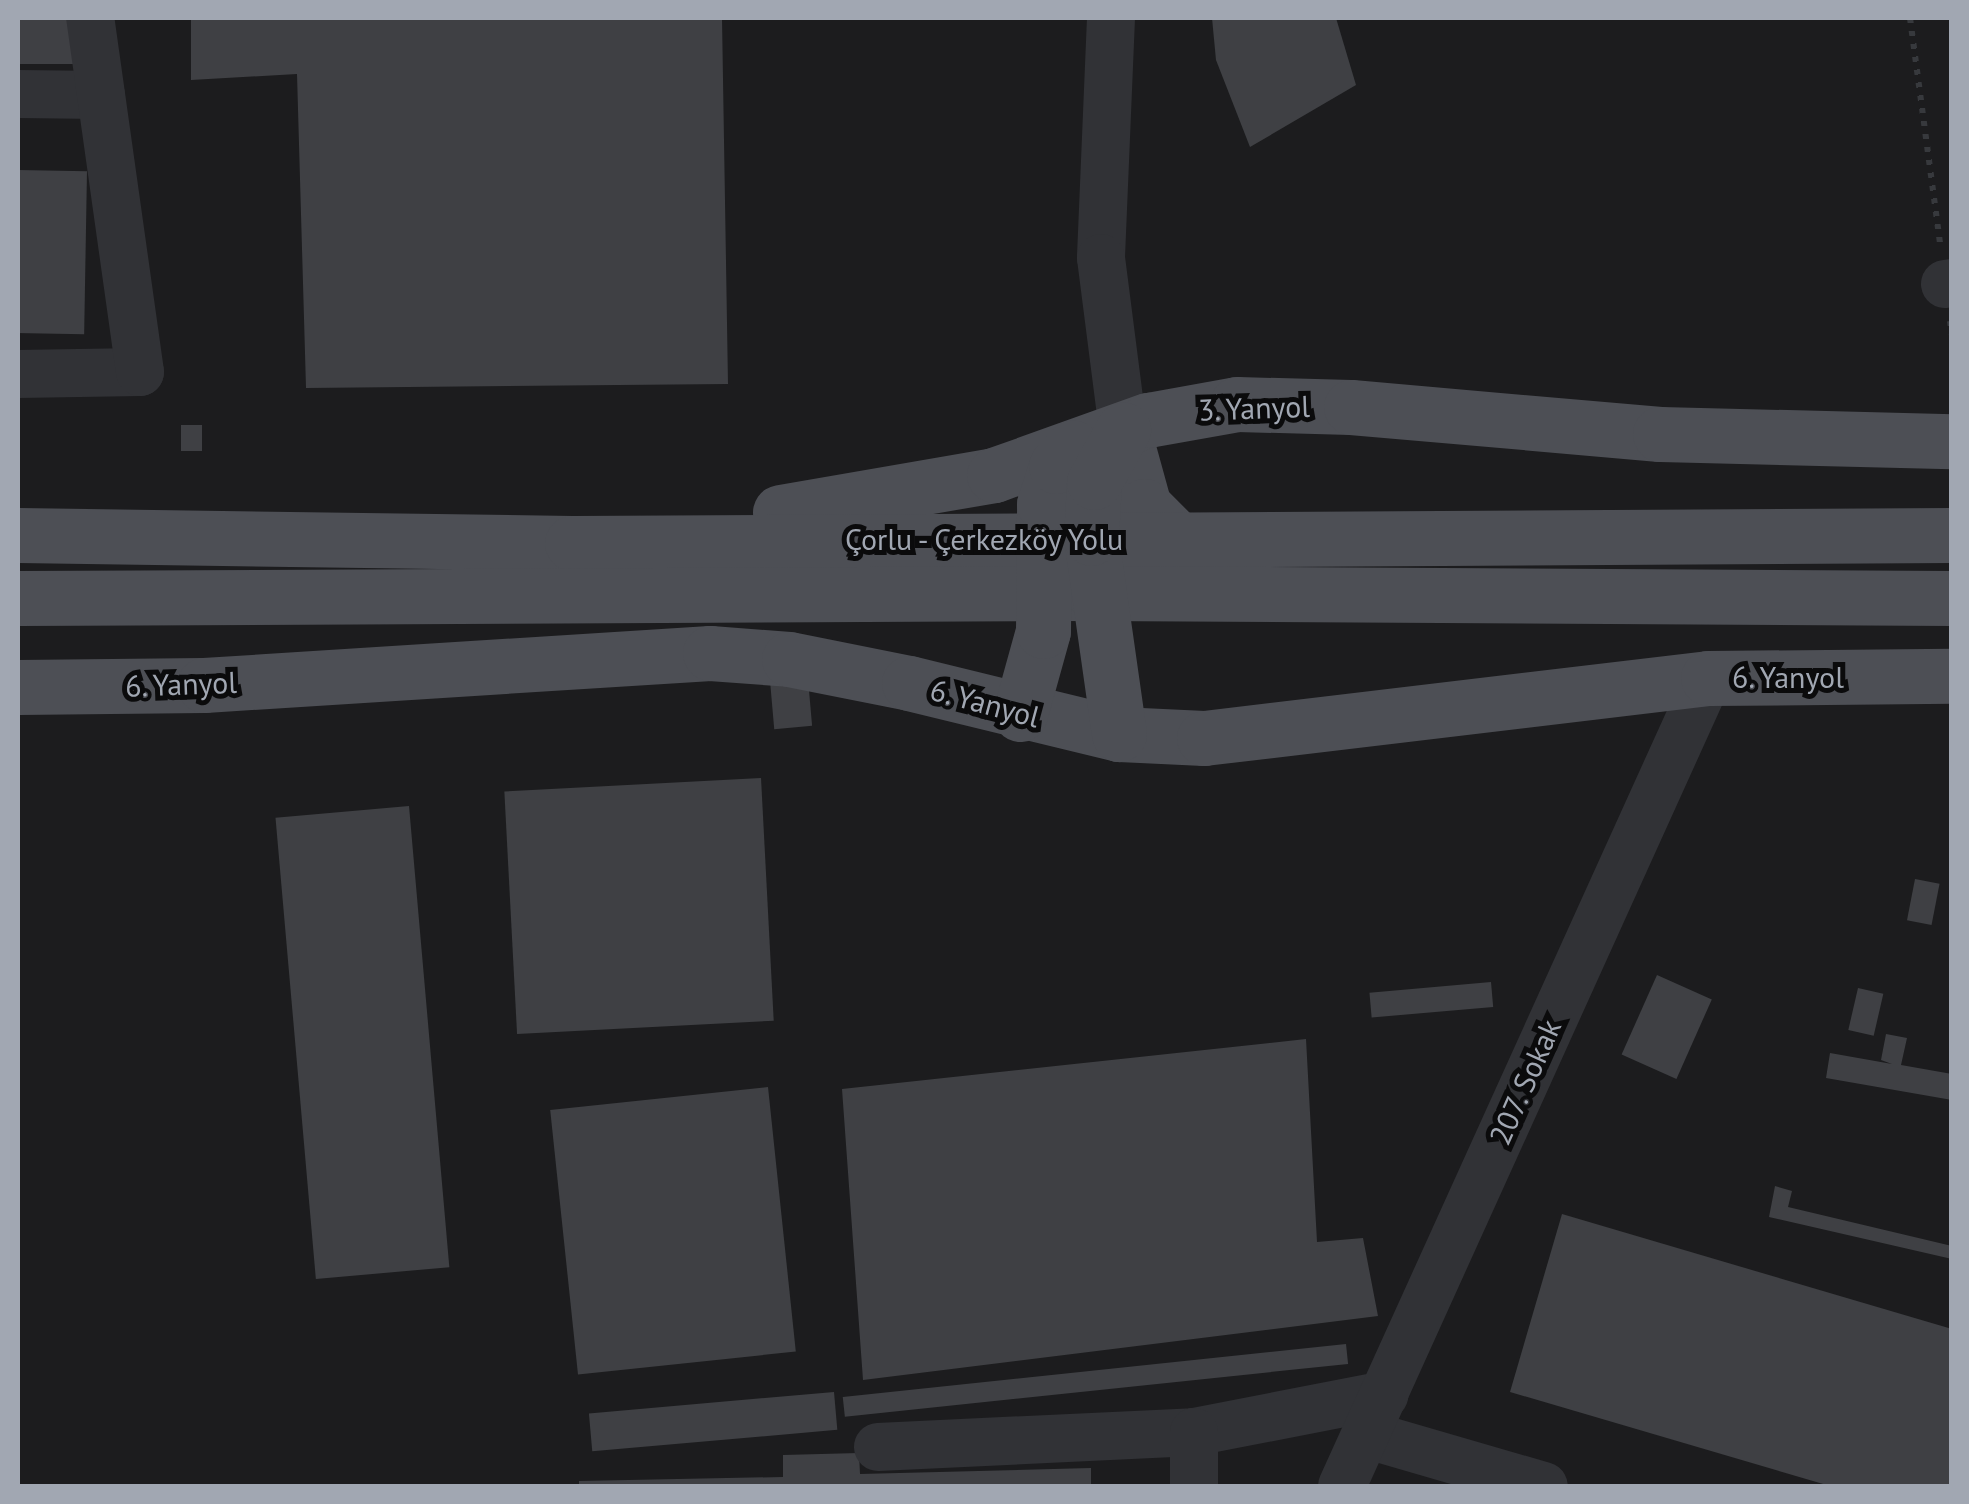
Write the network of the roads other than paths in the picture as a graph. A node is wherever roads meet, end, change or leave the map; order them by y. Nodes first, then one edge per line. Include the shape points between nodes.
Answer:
1 (90, 18) edge
2 (1111, 18) edge
3 (18, 94) edge
4 (101, 95) junction
5 (18, 374) edge
6 (1124, 430) junction
7 (1952, 441) edge
8 (1073, 447) junction
9 (18, 535) edge
10 (1952, 535) edge
11 (1067, 538) junction
12 (1176, 538) junction
13 (572, 544) junction
14 (1069, 594) junction
15 (18, 598) edge
16 (1952, 598) edge
17 (1952, 676) edge
18 (1708, 678) junction
19 (18, 687) edge
20 (1020, 714) junction
21 (1119, 734) junction
22 (1376, 1415) junction
23 (1194, 1432) junction
24 (878, 1447) dead end
25 (1194, 1486) edge
26 (1342, 1486) edge
27 (1544, 1486) edge

1 - 4 street
2 - 6 street via 1100,258
3 - 4 street
4 - 5 street via 140,372
6 - 7 main road, 3. Yanyol via 1184,410 1237,404 1351,407 1660,434
6 - 8 main road, 3. Yanyol
6 - 11 main road
6 - 12 main road via 1144,506
8 - 11 main road via 1049,480
8 - 13 main road, 3. Yanyol via 994,476
9 - 13 main road, Çorlu - Çerkezköy Yolu
10 - 12 main road, Çorlu - Çerkezköy Yolu
11 - 12 main road, Çorlu - Çerkezköy Yolu
11 - 13 main road, Çorlu - Çerkezköy Yolu
11 - 14 main road
14 - 15 main road, Çorlu - Çerkezköy Yolu
14 - 16 main road, Çorlu - Çerkezköy Yolu
14 - 20 main road via 1043,631
14 - 21 main road
17 - 18 main road, 6. Yanyol
18 - 21 main road, 6. Yanyol via 1204,738
18 - 22 street, 207. Sokak
19 - 20 main road, 6. Yanyol via 204,685 710,653 789,659
20 - 21 main road, 6. Yanyol
22 - 23 street
22 - 26 street, 207. Sokak
22 - 27 street
23 - 24 street
23 - 25 street

